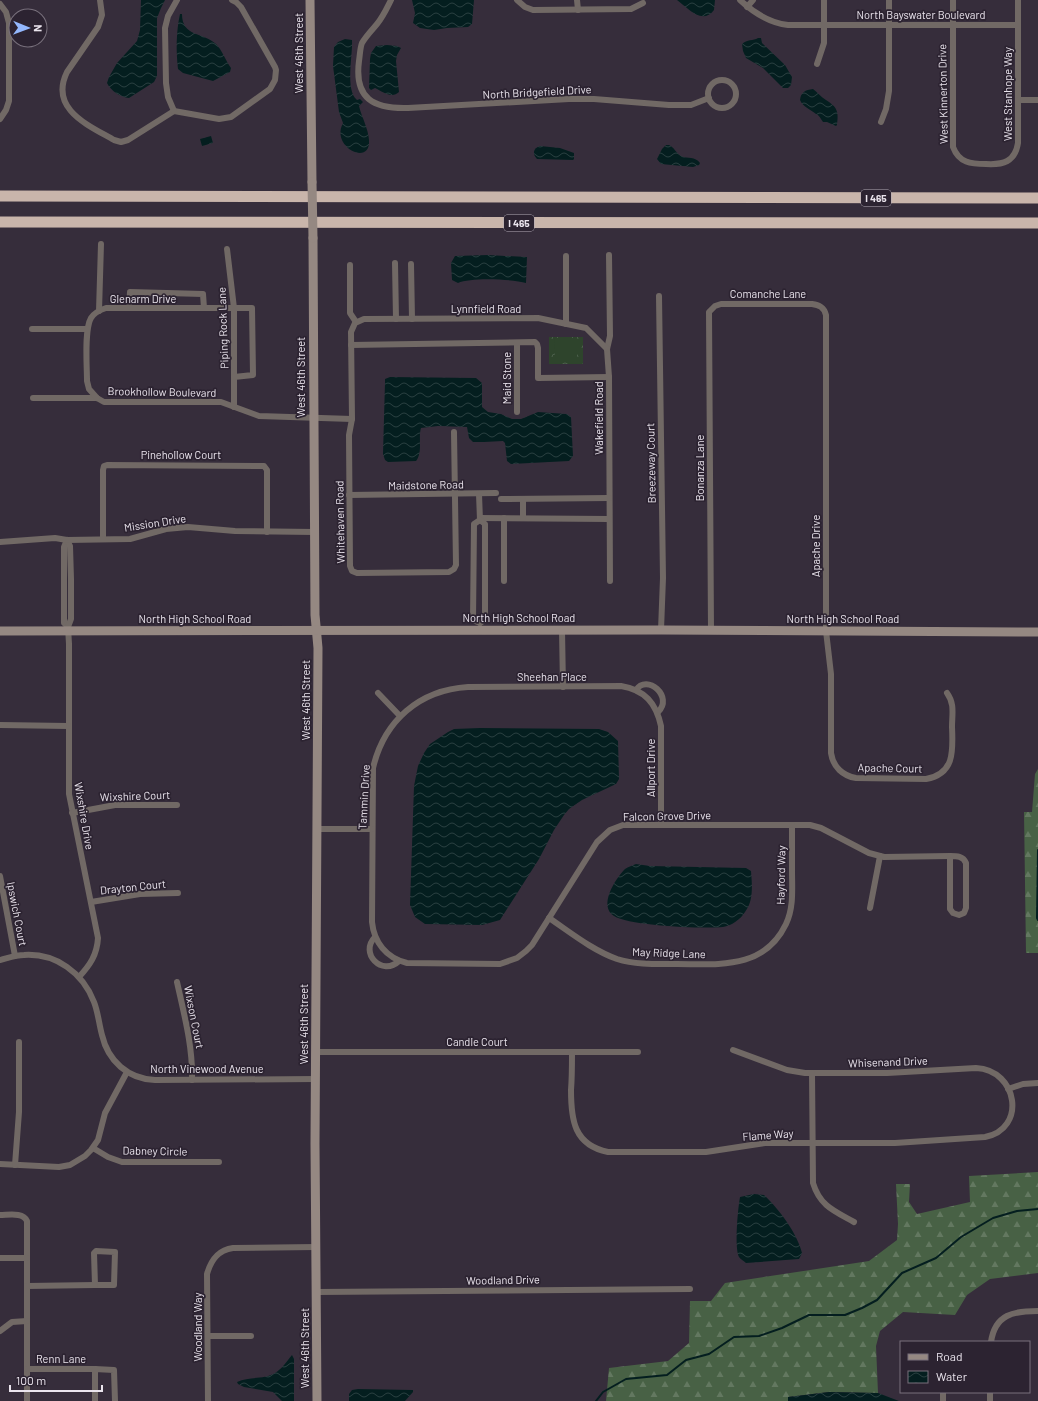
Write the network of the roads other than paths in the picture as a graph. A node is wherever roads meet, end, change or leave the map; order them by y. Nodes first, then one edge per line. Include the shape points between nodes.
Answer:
1 (100, 0) edge
2 (176, 0) edge
3 (232, 0) edge
4 (310, 0) edge
5 (391, 0) edge
6 (517, 0) edge
7 (578, 0) edge
8 (740, 0) edge
9 (753, 0) edge
10 (824, 0) edge
11 (889, 0) edge
12 (953, 0) edge
13 (1018, 0) edge
14 (643, 3) dead end
15 (0, 4) edge
16 (747, 7) junction
17 (578, 10) junction
18 (889, 24) junction
19 (1018, 24) junction
20 (824, 25) junction
21 (953, 25) junction
22 (817, 64) dead end
23 (709, 98) junction
24 (1018, 100) junction
25 (1038, 100) edge
26 (174, 111) junction
27 (0, 119) edge
28 (881, 122) dead end
29 (985, 164) joint
30 (0, 196) edge
31 (1038, 198) edge
32 (0, 222) edge
33 (1038, 224) edge
34 (101, 244) dead end
35 (227, 249) dead end
36 (610, 255) dead end
37 (566, 256) dead end
38 (395, 263) dead end
39 (411, 264) dead end
40 (350, 265) dead end
41 (659, 296) dead end
42 (129, 308) junction
43 (204, 308) junction
44 (234, 308) junction
45 (712, 308) joint
46 (823, 309) joint
47 (99, 311) junction
48 (396, 319) junction
49 (412, 319) junction
50 (356, 322) junction
51 (566, 324) junction
52 (32, 329) dead end
53 (87, 329) junction
54 (517, 343) junction
55 (351, 345) junction
56 (607, 349) junction
57 (234, 377) junction
58 (609, 377) junction
59 (33, 398) dead end
60 (97, 398) junction
61 (234, 407) junction
62 (517, 412) dead end
63 (313, 418) junction
64 (352, 419) junction
65 (454, 432) dead end
66 (496, 493) dead end
67 (455, 494) junction
68 (479, 494) junction
69 (349, 495) junction
70 (609, 498) junction
71 (501, 499) dead end
72 (523, 499) junction
73 (504, 518) junction
74 (523, 518) junction
75 (480, 519) junction
76 (609, 519) junction
77 (267, 532) junction
78 (314, 532) junction
79 (103, 539) junction
80 (67, 540) junction
81 (0, 542) edge
82 (474, 573) junction
83 (485, 573) junction
84 (504, 581) dead end
85 (610, 581) dead end
86 (480, 627) junction
87 (68, 629) junction
88 (316, 630) junction
89 (562, 630) junction
90 (661, 630) junction
91 (711, 630) junction
92 (0, 631) edge
93 (826, 631) junction
94 (1038, 632) edge
95 (467, 687) joint
96 (562, 687) junction
97 (636, 690) junction
98 (378, 693) dead end
99 (947, 693) dead end
100 (662, 697) joint
101 (652, 704) joint
102 (658, 712) junction
103 (400, 716) junction
104 (0, 726) edge
105 (68, 726) junction
106 (849, 776) joint
107 (177, 805) dead end
108 (72, 813) junction
109 (792, 824) junction
110 (661, 825) junction
111 (318, 829) junction
112 (372, 829) junction
113 (880, 856) junction
114 (950, 856) junction
115 (0, 876) edge
116 (178, 893) dead end
117 (91, 902) junction
118 (870, 908) dead end
119 (549, 918) junction
120 (375, 937) junction
121 (771, 944) joint
122 (15, 956) junction
123 (0, 960) edge
124 (399, 961) junction
125 (79, 978) junction
126 (177, 982) dead end
127 (19, 1042) dead end
128 (733, 1050) dead end
129 (316, 1052) junction
130 (572, 1052) junction
131 (638, 1052) dead end
132 (127, 1072) junction
133 (812, 1073) junction
134 (316, 1079) junction
135 (192, 1080) junction
136 (1038, 1083) edge
137 (1008, 1089) junction
138 (812, 1143) junction
139 (92, 1148) junction
140 (220, 1162) dead end
141 (0, 1164) edge
142 (14, 1165) junction
143 (0, 1215) edge
144 (854, 1222) dead end
145 (316, 1247) junction
146 (0, 1258) edge
147 (27, 1258) junction
148 (95, 1285) junction
149 (27, 1286) junction
150 (690, 1289) dead end
151 (317, 1292) junction
152 (1038, 1311) edge
153 (27, 1321) junction
154 (0, 1331) edge
155 (208, 1336) junction
156 (252, 1336) dead end
157 (991, 1341) edge
158 (26, 1369) junction
159 (94, 1369) junction
160 (27, 1401) edge
161 (95, 1401) edge
162 (115, 1401) edge
163 (208, 1401) edge
164 (317, 1401) edge

1 - 26 street via 102,15 98,27 64,79 63,95 69,110 76,118 121,142
2 - 26 street via 165,28 166,83
3 - 26 street via 241,7 275,67 274,84 231,117 218,119
4 - 63 street, West 46th Street, bridge
5 - 23 street, North Bridgefield Drive via 384,15 362,45 358,80 368,97 393,109 569,99 691,105
6 - 17 street via 524,7 533,10
7 - 17 street
8 - 16 street, North Bayswater Boulevard
9 - 16 street
10 - 20 street
11 - 18 street
12 - 21 street, West Kinnerton Drive
13 - 19 street, West Stanhope Way
14 - 17 street via 631,9
15 - 27 street via 9,23 9,101
16 - 20 street, North Bayswater Boulevard via 777,23
18 - 20 street, North Bayswater Boulevard
18 - 21 street, North Bayswater Boulevard
18 - 28 street via 889,91
19 - 21 street, North Bayswater Boulevard
19 - 24 street, West Stanhope Way
20 - 22 street via 824,43
21 - 29 street, West Kinnerton Drive via 953,147 958,158 963,161
23 - 23 street via 711,85 719,80 732,83 737,91 735,100 728,107 715,106
24 - 25 street
24 - 29 street, West Stanhope Way via 1018,143 1014,155 1004,163
30 - 31 highway, I 465
32 - 33 highway, I 465
34 - 47 street
35 - 44 street, Piping Rock Lane
36 - 56 street, Wakefield Road via 610,336
37 - 51 street
38 - 48 street
39 - 49 street
40 - 50 street via 350,313
41 - 90 street, Breezeway Court via 663,578
42 - 43 street, Glenarm Drive
42 - 43 street via 130,292 203,294
42 - 47 street, Glenarm Drive via 106,308
43 - 44 street, Glenarm Drive
44 - 57 street, Piping Rock Lane
44 - 57 street, Glenarm Drive via 252,308 253,375
45 - 46 street, Comanche Lane via 721,304 812,304
45 - 91 street, Bonanza Lane via 709,314
46 - 93 street, Apache Drive via 826,314
47 - 53 street, Glenarm Drive via 90,320
48 - 49 street, Lynnfield Road
48 - 50 street, Lynnfield Road via 364,319
49 - 51 street, Lynnfield Road via 537,318
50 - 55 street, Whitehaven Road via 351,332
51 - 56 street, Lynnfield Road via 587,329
52 - 53 street
53 - 60 street via 87,381 89,389
54 - 55 street
54 - 58 street via 538,344 538,378
54 - 62 street, Maid Stone
55 - 64 street, Whitehaven Road
56 - 58 street, Wakefield Road
57 - 61 street, Piping Rock Lane
58 - 70 street, Wakefield Road
59 - 60 street, Brookhollow Boulevard
60 - 61 street, Brookhollow Boulevard via 104,402 221,402
61 - 63 street, Brookhollow Boulevard via 259,416
63 - 64 street
63 - 78 street, West 46th Street
64 - 69 street, Whitehaven Road via 349,435
65 - 67 street
66 - 68 street
67 - 68 street, Maidstone Road
67 - 69 street, Maidstone Road
67 - 69 street, Whitehaven Road via 454,569 449,572 357,573 352,571 350,566
68 - 75 street, Maidstone Road
70 - 72 street
70 - 76 street, Wakefield Road
71 - 72 street
72 - 74 street
73 - 74 street
73 - 75 street
73 - 84 street
74 - 76 street
75 - 82 street, Maidstone Road via 474,524
75 - 83 street, Maidstone Road via 485,524
76 - 85 street, Wakefield Road
77 - 78 street, Mission Drive
77 - 79 street, Mission Drive via 235,532 188,527 166,529 130,539
77 - 79 street, Pinehollow Court via 267,470 264,466 107,465 102,470
78 - 88 street, West 46th Street
79 - 80 street, Mission Drive
80 - 81 street, Mission Drive via 55,538
80 - 87 street, Wixshire Drive via 64,547 64,623
82 - 83 street
82 - 86 street, Maidstone Road via 473,620
83 - 86 street, Maidstone Road via 486,620
86 - 88 street, North High School Road
86 - 89 street, North High School Road
87 - 88 street, North High School Road
87 - 92 street, North High School Road
87 - 105 street, Wixshire Drive
88 - 111 street, West 46th Street
89 - 90 street, North High School Road
89 - 96 street
90 - 91 street, North High School Road
91 - 93 street, North High School Road
93 - 94 street, North High School Road
93 - 106 street, Apache Drive via 831,674 832,756 838,769
95 - 96 street, Sheehan Place
95 - 103 street, Tammin Drive via 431,695
96 - 97 street, Sheehan Place via 619,686
97 - 100 street, Sheehan Place via 642,685 649,685 658,690
97 - 101 street, Sheehan Place
98 - 103 street
99 - 106 street, Apache Court via 952,702 953,752 949,764 942,772 926,779
100 - 102 street, Allport Drive via 663,705
101 - 102 street, Allport Drive
102 - 110 street, Allport Drive via 661,726
103 - 112 street, Tammin Drive via 384,739 374,764
104 - 105 street
105 - 108 street, Wixshire Drive via 68,777
107 - 108 street, Wixshire Court via 120,805
108 - 117 street, Wixshire Drive
109 - 110 street, Falcon Grove Drive
109 - 113 street, Falcon Grove Drive via 818,827
109 - 121 street, Hayford Way via 792,904 786,924
110 - 119 street, Falcon Grove Drive via 623,825 603,835
111 - 112 street
111 - 129 street, West 46th Street
112 - 120 street, Tammin Drive via 372,922
113 - 114 street, Falcon Grove Drive
113 - 118 street
114 - 114 street via 960,857 966,863 966,908 959,916 950,909
115 - 122 street, Ipswich Court
116 - 117 street, Drayton Court via 140,894
117 - 125 street, Wixshire Drive via 97,930 97,947 94,958
119 - 121 street, May Ridge Lane via 608,955 639,964 733,963 754,956
119 - 124 street, Falcon Grove Drive via 529,949 506,963 412,964
120 - 124 street, Falcon Grove Drive via 386,953
120 - 124 street, Falcon Grove Drive via 369,950 374,961 392,966
122 - 123 street, North Vinewood Avenue
122 - 125 street, North Vinewood Avenue via 35,955 51,959 69,968
125 - 132 street, North Vinewood Avenue via 94,1002 106,1048 113,1060
126 - 135 street, Wixson Court via 189,1036
127 - 142 street via 19,1112
128 - 133 street, Whisenand Drive via 787,1070
129 - 130 street, Candle Court
129 - 134 street, West 46th Street
130 - 131 street, Candle Court
130 - 138 street, Flame Way via 573,1123 577,1132 592,1147 614,1153 706,1152 762,1143
132 - 135 street, North Vinewood Avenue via 149,1080
132 - 139 street via 104,1113 100,1133
133 - 137 street, Whisenand Drive via 887,1073 980,1068 995,1073
133 - 138 street
134 - 135 street, North Vinewood Avenue
134 - 145 street, West 46th Street
136 - 137 street
137 - 138 street, Flame Way via 1011,1100 1010,1118 1004,1129 991,1136 895,1143
138 - 144 street via 812,1177 818,1196 831,1210
139 - 140 street, Dabney Circle via 122,1162
139 - 142 street via 80,1160 65,1166 50,1168
141 - 142 street
143 - 147 street, Renn Lane via 21,1215 25,1218
145 - 151 street, West 46th Street
145 - 155 street, Woodland Way via 233,1248 217,1255 210,1263 207,1274
146 - 147 street
147 - 149 street, Renn Lane
148 - 148 street via 115,1284 114,1251 94,1252
148 - 149 street
149 - 153 street, Renn Lane
150 - 151 street, Woodland Drive
151 - 164 street, West 46th Street
152 - 157 street via 1018,1312 1006,1316 995,1328
153 - 154 street via 12,1322
153 - 158 street, Renn Lane
155 - 156 street
155 - 163 street, Woodland Way
158 - 159 street, Renn Lane
158 - 160 street, Renn Lane
159 - 161 street, Renn Lane
159 - 162 street, Renn Lane via 114,1370

